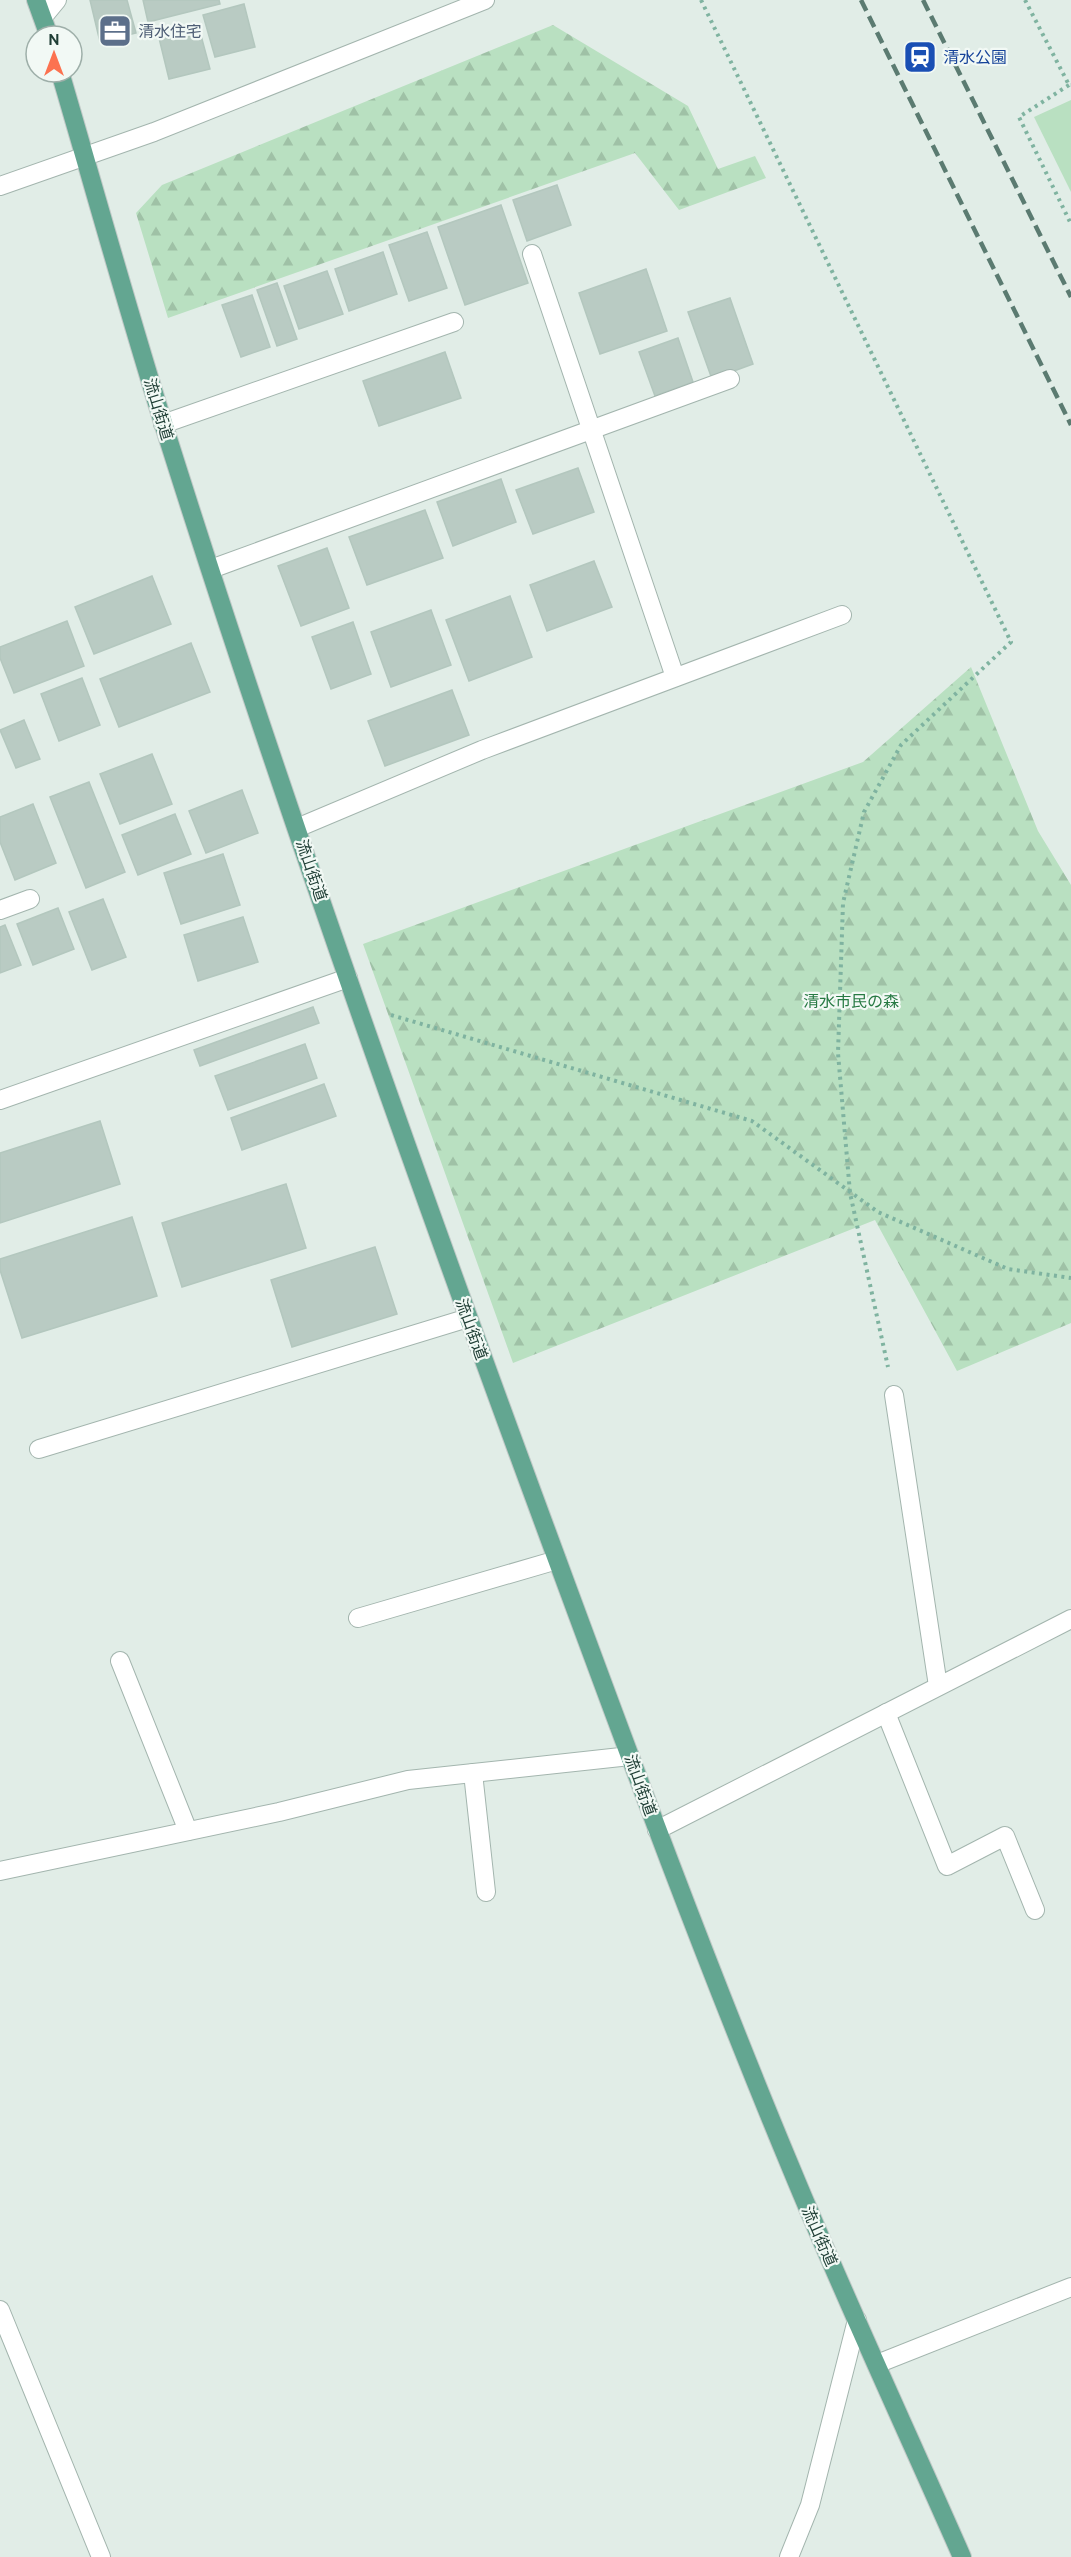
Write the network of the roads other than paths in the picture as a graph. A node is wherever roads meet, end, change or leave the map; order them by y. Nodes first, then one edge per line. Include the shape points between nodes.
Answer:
1 (57, 0) edge
2 (485, 0) edge
3 (39, 9) edge
4 (45, 24) edge
5 (64, 84) edge
6 (85, 157) junction
7 (0, 186) edge
8 (532, 254) dead end
9 (454, 322) dead end
10 (730, 379) dead end
11 (163, 424) junction
12 (591, 429) junction
13 (211, 570) junction
14 (842, 615) dead end
15 (675, 677) junction
16 (297, 828) junction
17 (30, 899) dead end
18 (0, 910) edge
19 (348, 978) junction
20 (0, 1100) edge
21 (468, 1318) junction
22 (894, 1395) road end
23 (39, 1449) dead end
24 (557, 1560) junction
25 (358, 1618) dead end
26 (1071, 1619) edge
27 (120, 1660) dead end
28 (938, 1686) junction
29 (886, 1713) junction
30 (630, 1756) junction
31 (473, 1773) junction
32 (657, 1830) junction
33 (188, 1831) junction
34 (0, 1871) edge
35 (486, 1892) dead end
36 (1035, 1910) dead end
37 (1071, 2287) edge
38 (0, 2310) edge
39 (857, 2320) junction
40 (877, 2364) junction
41 (101, 2557) edge
42 (789, 2557) edge
43 (962, 2557) edge

1 - 3 street
2 - 6 street
3 - 4 main road
5 - 6 main road, 流山街道
6 - 7 street
6 - 11 main road, 流山街道
8 - 12 street
9 - 11 street
10 - 12 street
11 - 13 main road, 流山街道
12 - 13 street
12 - 15 street
13 - 16 main road, 流山街道
14 - 15 street
15 - 16 street via 482,750
16 - 19 main road, 流山街道
17 - 18 street
19 - 20 street
19 - 21 main road, 流山街道
21 - 23 street
21 - 24 main road, 流山街道
22 - 28 street
24 - 25 street
24 - 30 main road, 流山街道
26 - 28 street
27 - 33 street
28 - 29 street
29 - 32 street
29 - 36 street via 947,1866 1005,1836
30 - 31 street
30 - 32 main road, 流山街道
31 - 33 street via 408,1780
31 - 35 street
32 - 39 main road, 流山街道 via 760,2093
33 - 34 street
37 - 40 street
38 - 41 street
39 - 40 main road, 流山街道
39 - 42 street via 810,2505
40 - 43 main road, 流山街道

